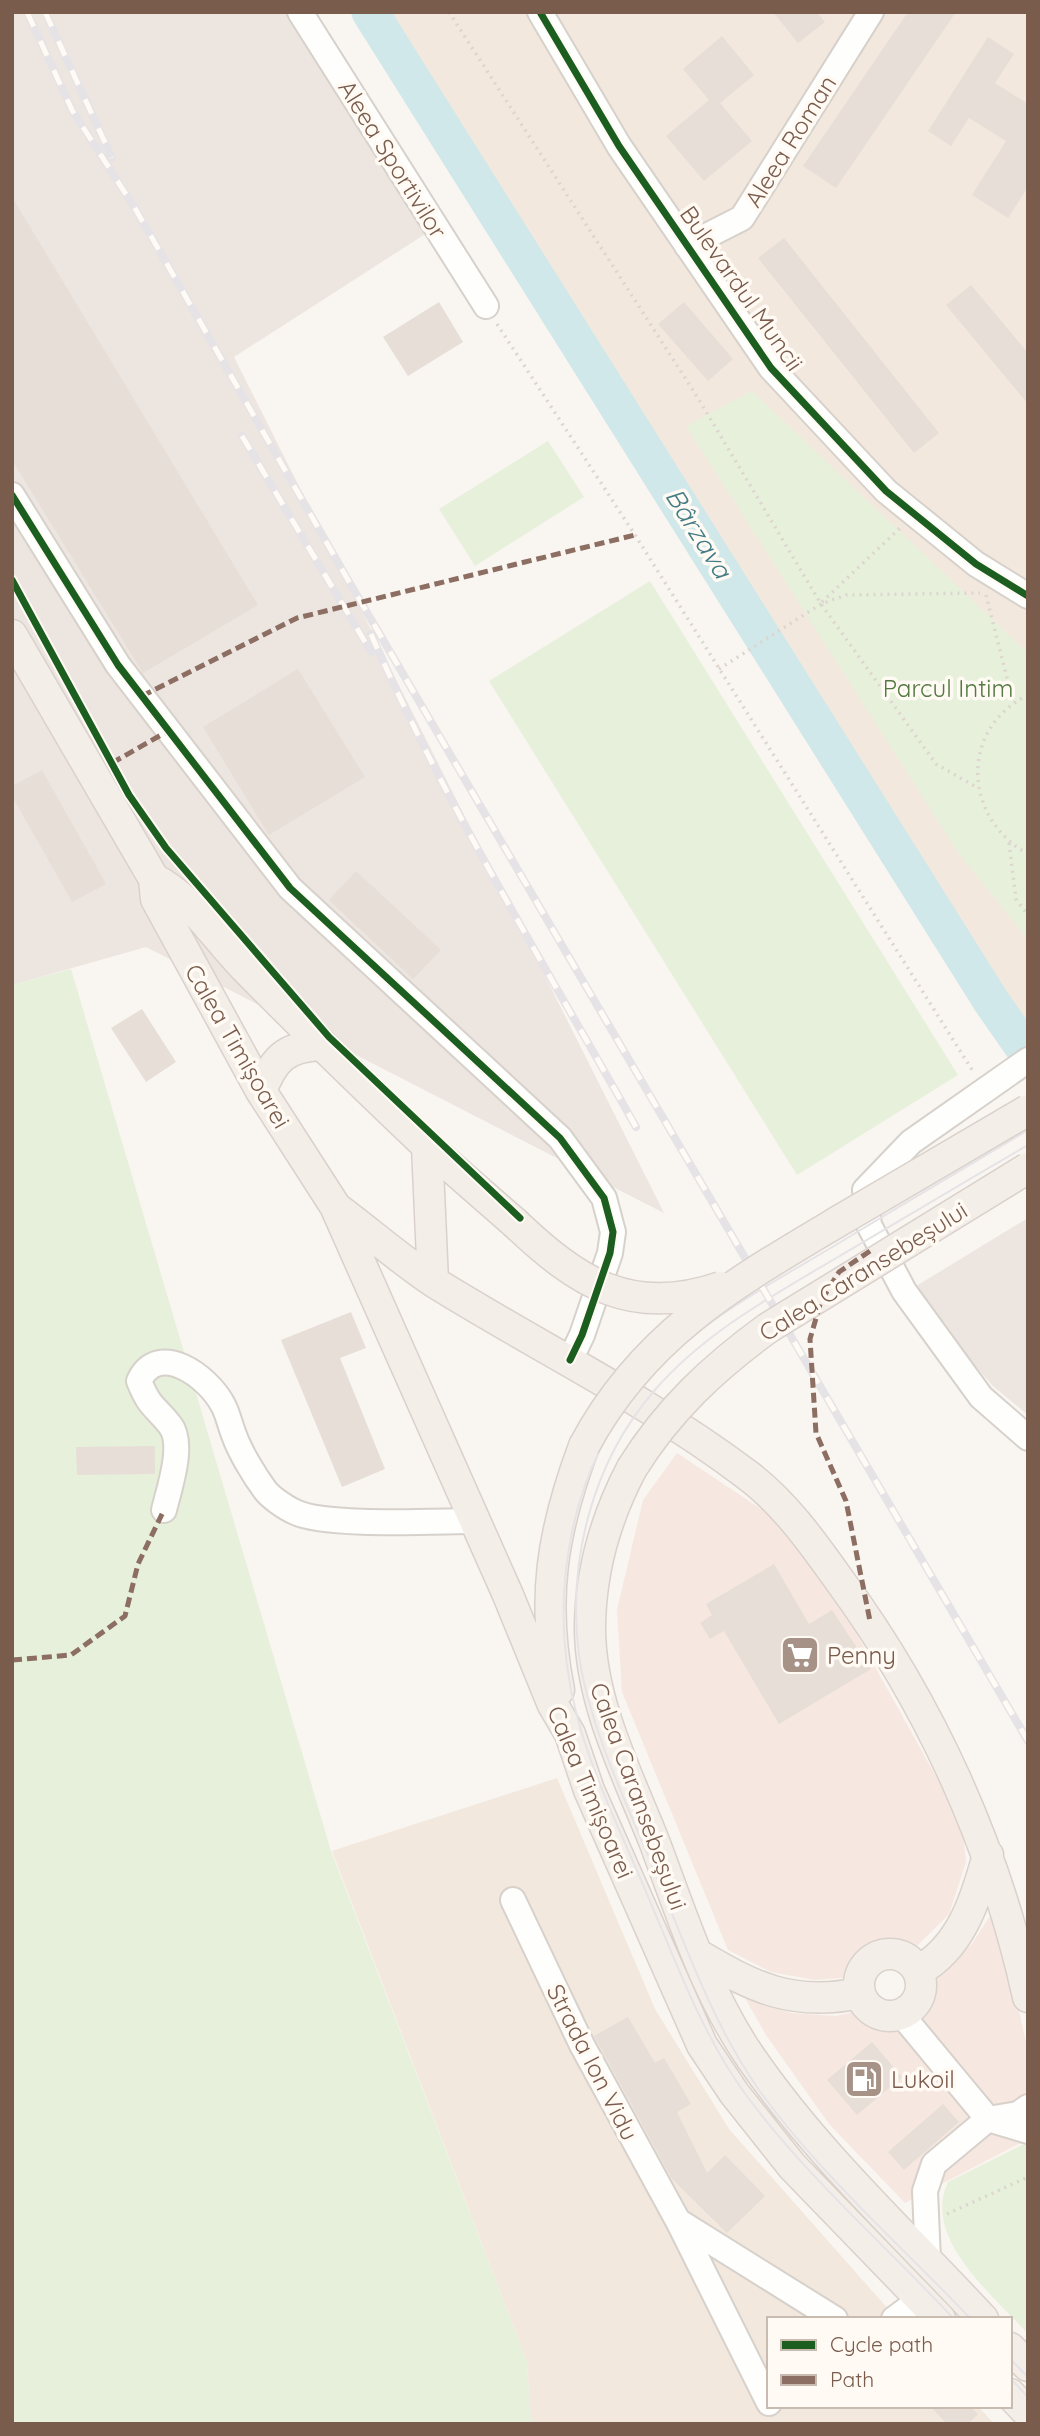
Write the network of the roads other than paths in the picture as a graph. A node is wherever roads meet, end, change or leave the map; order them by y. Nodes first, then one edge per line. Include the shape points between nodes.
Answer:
1 (300, 12) edge
2 (540, 12) edge
3 (871, 12) edge
4 (687, 246) junction
5 (486, 306) road end
6 (12, 495) edge
7 (1028, 596) edge
8 (12, 635) edge
9 (154, 879) junction
10 (320, 1045) junction
11 (1028, 1060) edge
12 (261, 1091) junction
13 (1028, 1110) edge
14 (427, 1146) junction
15 (1028, 1168) edge
16 (335, 1206) junction
17 (431, 1232) junction
18 (394, 1251) junction
19 (741, 1279) junction
20 (433, 1281) junction
21 (570, 1360) junction
22 (1028, 1438) edge
23 (164, 1510) dead end
24 (475, 1521) junction
25 (570, 1734) junction
26 (988, 1855) junction
27 (513, 1900) dead end
28 (697, 1954) junction
29 (918, 1971) junction
30 (860, 1993) junction
31 (1028, 1997) edge
32 (901, 2014) junction
33 (1028, 2107) edge
34 (988, 2119) junction
35 (1028, 2132) edge
36 (678, 2221) junction
37 (928, 2260) junction
38 (930, 2309) edge
39 (832, 2317) edge
40 (901, 2317) edge
41 (981, 2317) edge
42 (1012, 2350) edge
43 (1028, 2366) edge
44 (1012, 2396) edge
45 (767, 2399) edge
46 (772, 2408) edge
47 (1028, 2413) edge
48 (780, 2424) edge

1 - 5 street, Aleea Sportivilor
2 - 4 street, Bulevardul Muncii via 619,146
3 - 4 street, Aleea Roman via 742,218
4 - 7 street, Bulevardul Muncii via 771,368 886,491 976,564
6 - 21 street via 118,665 290,888 560,1138 604,1198 614,1232 610,1253
8 - 9 main road, Calea Timișoarei
9 - 10 main road, Calea Timișoarei via 174,889
9 - 12 main road, Calea Timișoarei via 156,899
10 - 12 main road via 288,1050 277,1058
10 - 14 main road, Calea Timișoarei
11 - 22 street via 990,1082 911,1142 865,1190 869,1225 904,1292 981,1397
12 - 16 main road, Calea Timișoarei
13 - 19 main road, Calea Caransebeșului, bridge
14 - 17 main road
14 - 19 main road, Calea Timișoarei, bridge via 567,1268 593,1284 630,1297 662,1300
15 - 28 main road, Calea Caransebeșului, bridge via 727,1357 674,1408 612,1506 599,1550 590,1625 600,1702
16 - 18 main road, Calea Timișoarei
16 - 24 main road, Calea Timișoarei
17 - 18 main road
17 - 20 main road
18 - 20 main road, Calea Timișoarei
19 - 25 main road, Calea Caransebeșului, bridge via 679,1326 637,1367 584,1446 561,1510 551,1581 555,1666
20 - 21 main road, Calea Timișoarei
21 - 26 main road, Calea Timișoarei via 637,1399 748,1475 815,1546 870,1621 925,1715
23 - 24 street via 176,1459 172,1427 148,1405 139,1381 154,1362 168,1360 205,1380 224,1405 234,1438 266,1492 296,1513 335,1520
24 - 25 main road, Calea Timișoarei via 553,1705
25 - 38 main road, Calea Timișoarei via 589,1790 702,2045 792,2166
26 - 29 main road via 969,1914 954,1939
26 - 31 main road, Calea Timișoarei
27 - 36 street, Strada Ion Vidu via 582,2045
28 - 30 main road via 771,1993 820,2000
28 - 37 main road, Calea Caransebeșului via 726,2020 767,2079 858,2188
29 - 30 main road via 901,1955 878,1956 861,1974
29 - 32 main road via 919,1996
30 - 32 main road via 867,2006 879,2014
32 - 34 street
33 - 34 street via 1017,2114
34 - 35 street
34 - 37 street via 934,2164 925,2191
36 - 39 street, Strada Ion Vidu
36 - 45 street, Strada Ion Vidu
37 - 41 main road, Calea Caransebeșului
38 - 40 street
42 - 43 main road
44 - 47 main road
46 - 48 street, Strada Ion Vidu

